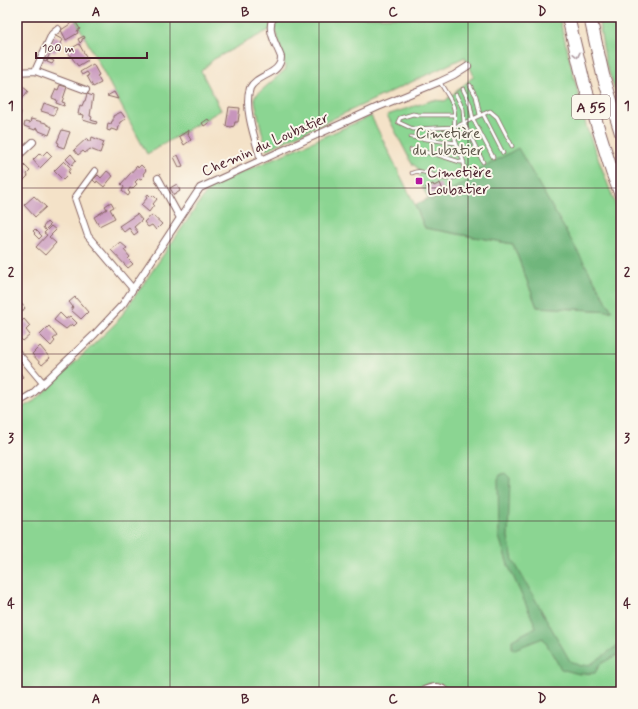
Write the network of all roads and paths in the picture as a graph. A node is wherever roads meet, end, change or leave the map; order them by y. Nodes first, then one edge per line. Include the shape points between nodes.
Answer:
1 (18, 17) edge
2 (274, 17) edge
3 (568, 17) edge
4 (590, 17) edge
5 (17, 25) edge
6 (58, 29) dead end
7 (468, 66) dead end
8 (35, 71) junction
9 (17, 72) edge
10 (439, 82) junction
11 (470, 86) dead end
12 (463, 89) dead end
13 (86, 90) dead end
14 (456, 95) dead end
15 (482, 114) junction
16 (454, 115) junction
17 (473, 119) junction
18 (464, 123) junction
19 (455, 127) junction
20 (621, 133) edge
21 (411, 137) dead end
22 (33, 142) dead end
23 (456, 143) junction
24 (512, 146) dead end
25 (411, 150) dead end
26 (503, 153) dead end
27 (17, 157) edge
28 (493, 157) dead end
29 (261, 160) junction
30 (464, 162) junction
31 (483, 162) dead end
32 (95, 170) dead end
33 (412, 173) dead end
34 (158, 178) dead end
35 (621, 194) edge
36 (180, 218) junction
37 (133, 289) junction
38 (17, 352) edge
39 (43, 383) junction
40 (17, 403) edge
41 (419, 692) edge
42 (447, 692) edge

1 - 5 street
2 - 29 street via 271,21 271,31 281,62 278,67 253,84 249,92 248,113
3 -> 35 highway, A 55 via 584,83
4 - 20 highway, A 55 via 603,75
6 - 8 street via 52,34
7 - 10 street, Chemin du Loubatier
8 - 9 street
8 - 13 street
10 - 16 lane via 452,104
10 - 29 street, Chemin du Loubatier
11 - 15 lane
12 - 17 lane
14 - 18 lane via 463,109
15 - 17 lane
15 - 24 lane via 490,111 494,113
15 - 26 lane
16 - 19 lane
16 - 19 lane via 413,114 400,118 398,122 413,129
17 - 18 lane
17 - 28 lane
18 - 19 lane
18 - 31 lane
19 - 23 lane
21 - 23 lane
22 - 27 street
23 - 30 lane
25 - 30 lane
29 - 36 street, Chemin du Loubatier via 200,188
30 - 33 lane via 463,171 453,178 442,178 419,171
32 - 37 street via 74,198 88,236
34 - 36 street
36 - 37 street, Chemin du Loubatier
37 - 39 street, Chemin du Loubatier via 123,304 95,334
38 - 39 street
39 - 40 street, Chemin du Loubatier via 32,394
41 - 42 street via 435,686

